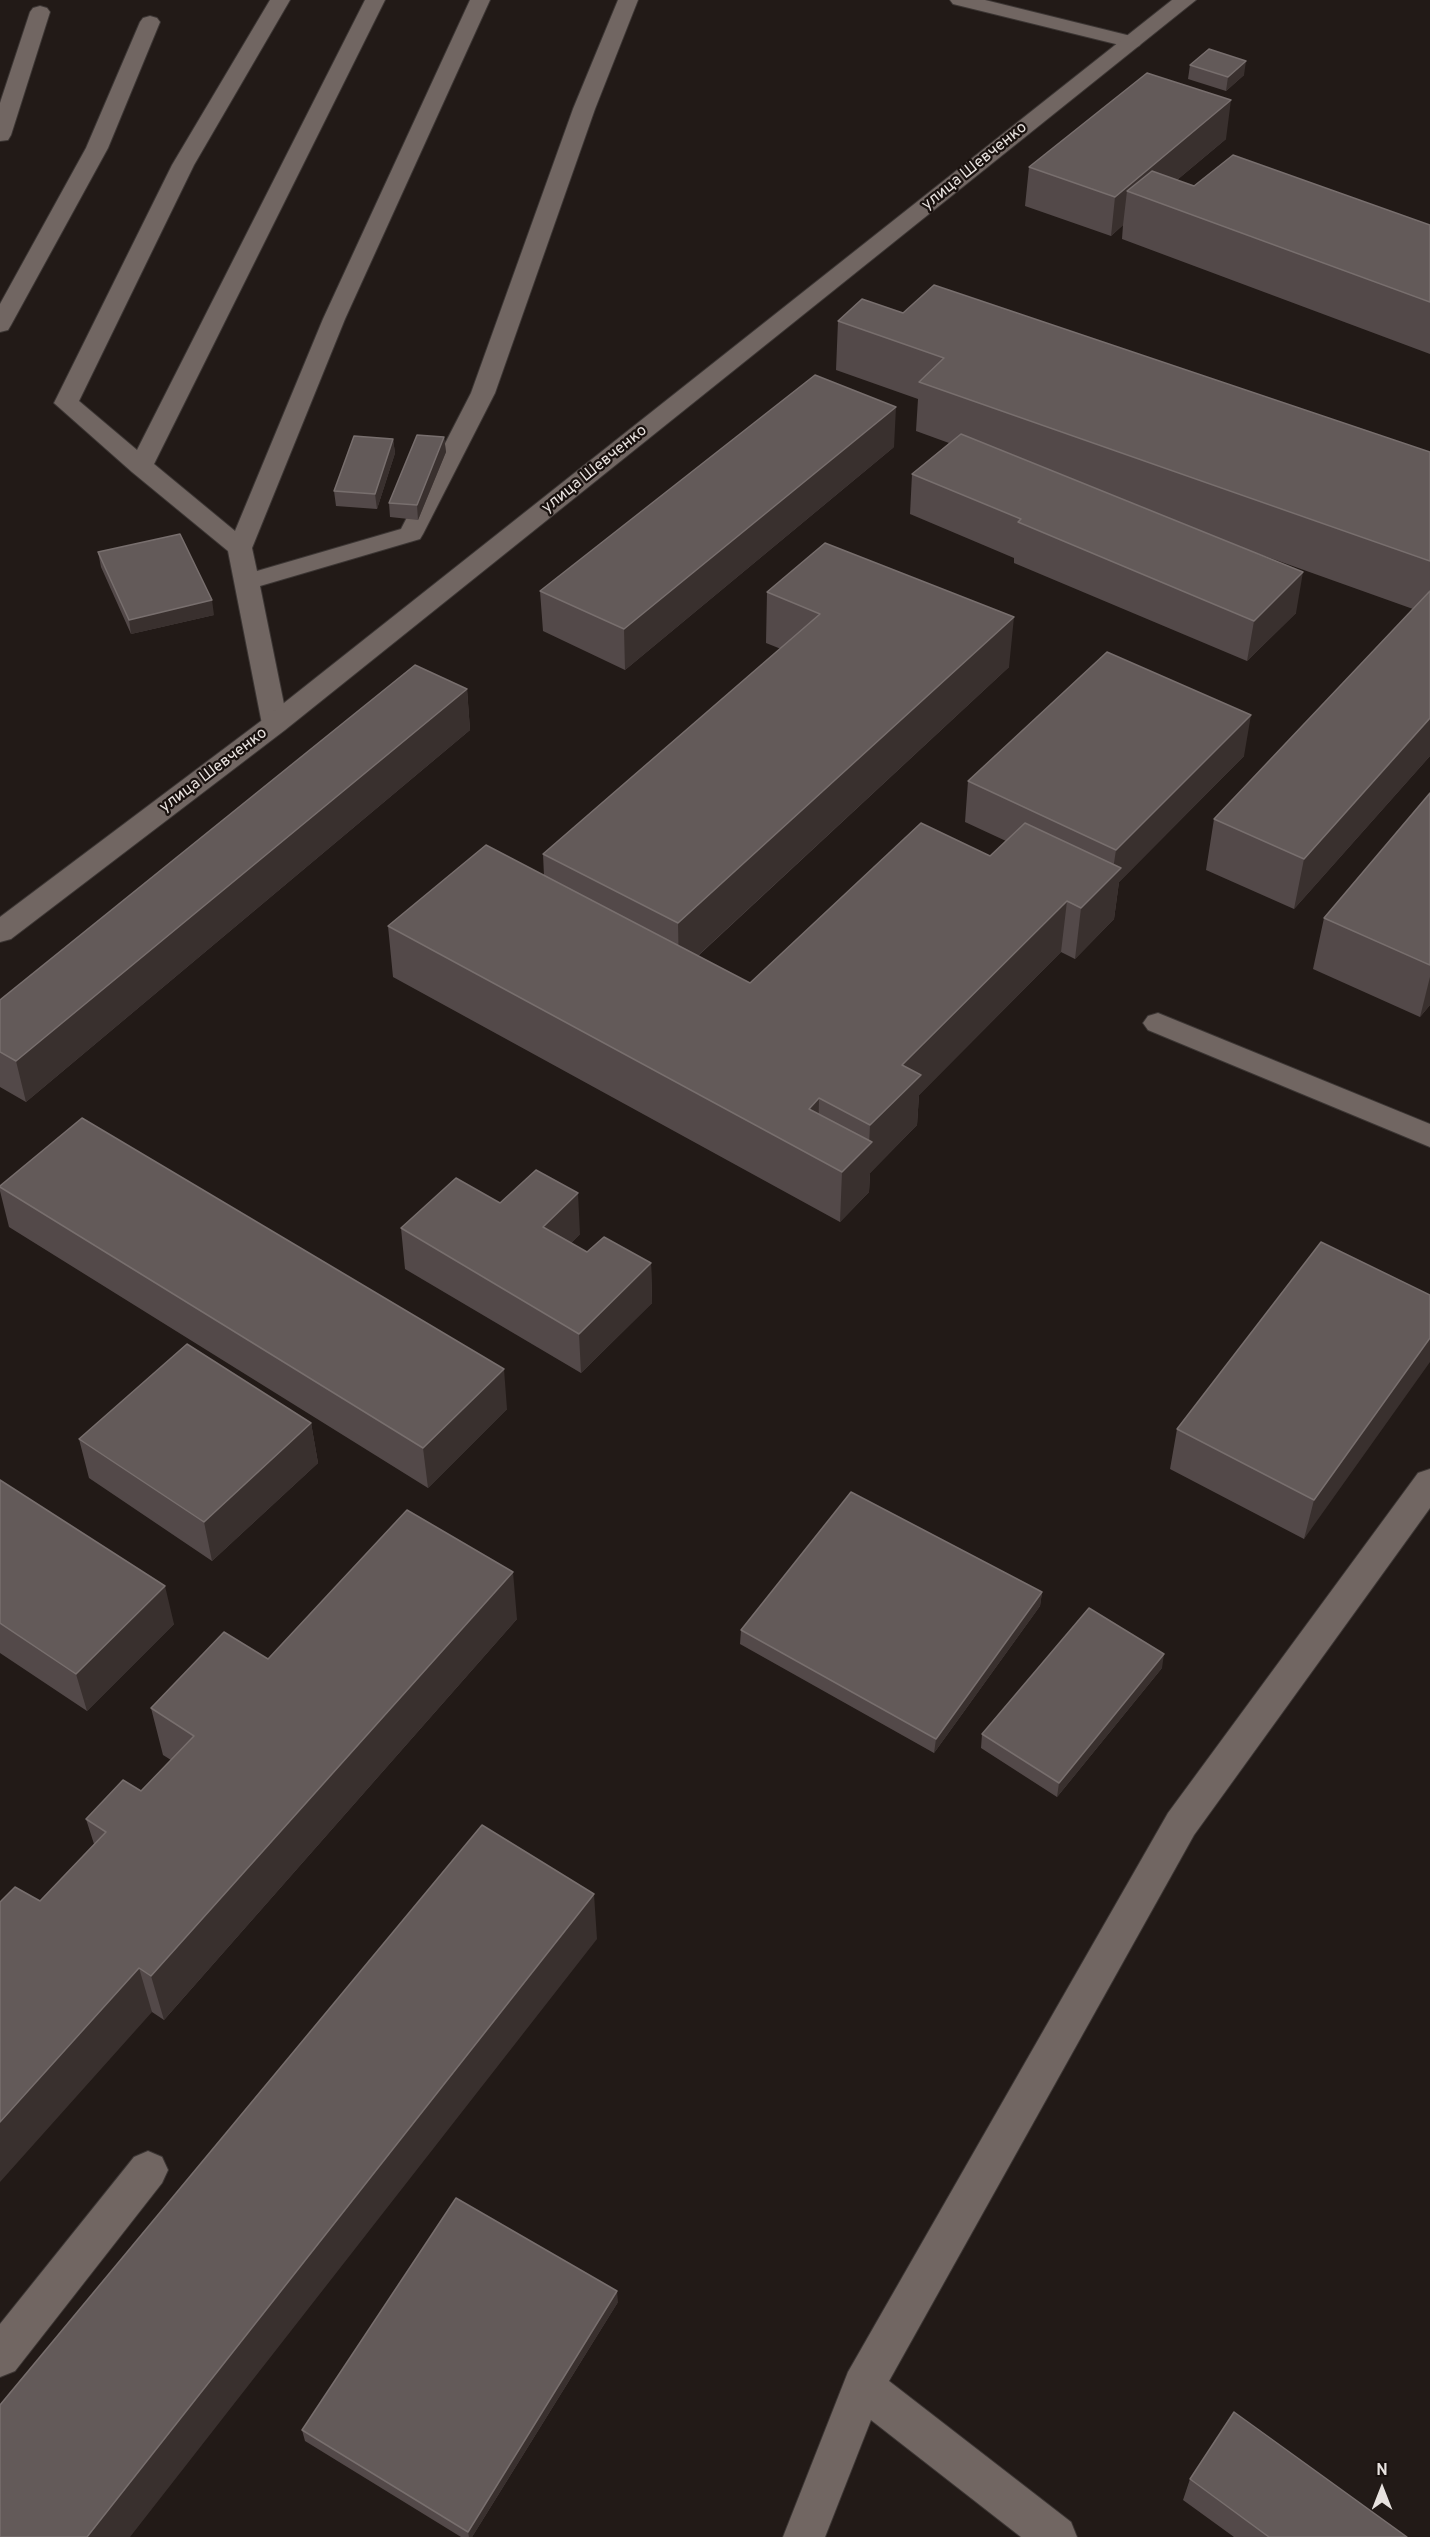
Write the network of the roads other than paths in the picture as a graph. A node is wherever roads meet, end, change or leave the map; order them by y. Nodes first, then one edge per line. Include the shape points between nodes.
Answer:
1 (280, 0) edge
2 (375, 0) edge
3 (480, 0) edge
4 (628, 0) edge
5 (960, 0) edge
6 (1185, 0) edge
7 (40, 12) dead end
8 (150, 22) dead end
9 (1132, 42) junction
10 (0, 135) edge
11 (0, 325) edge
12 (141, 467) junction
13 (240, 548) junction
14 (247, 582) junction
15 (275, 724) junction
16 (0, 932) edge
17 (1158, 1023) dead end
18 (1430, 1136) edge
19 (1430, 1482) edge
20 (148, 2170) dead end
21 (0, 2357) edge
22 (863, 2387) junction
23 (804, 2537) edge
24 (1056, 2537) edge

1 - 12 lane via 183,165 66,404
2 - 12 lane
3 - 13 lane via 334,319
4 - 14 lane via 584,109 483,393 411,534
5 - 9 lane
6 - 9 street, улица Шевченко
7 - 10 lane
8 - 11 lane via 97,148
9 - 15 street, улица Шевченко
12 - 13 lane
13 - 14 lane
14 - 15 lane
15 - 16 street, улица Шевченко
17 - 18 lane
19 - 22 lane via 1181,1824
20 - 21 lane
22 - 23 lane
22 - 24 lane

